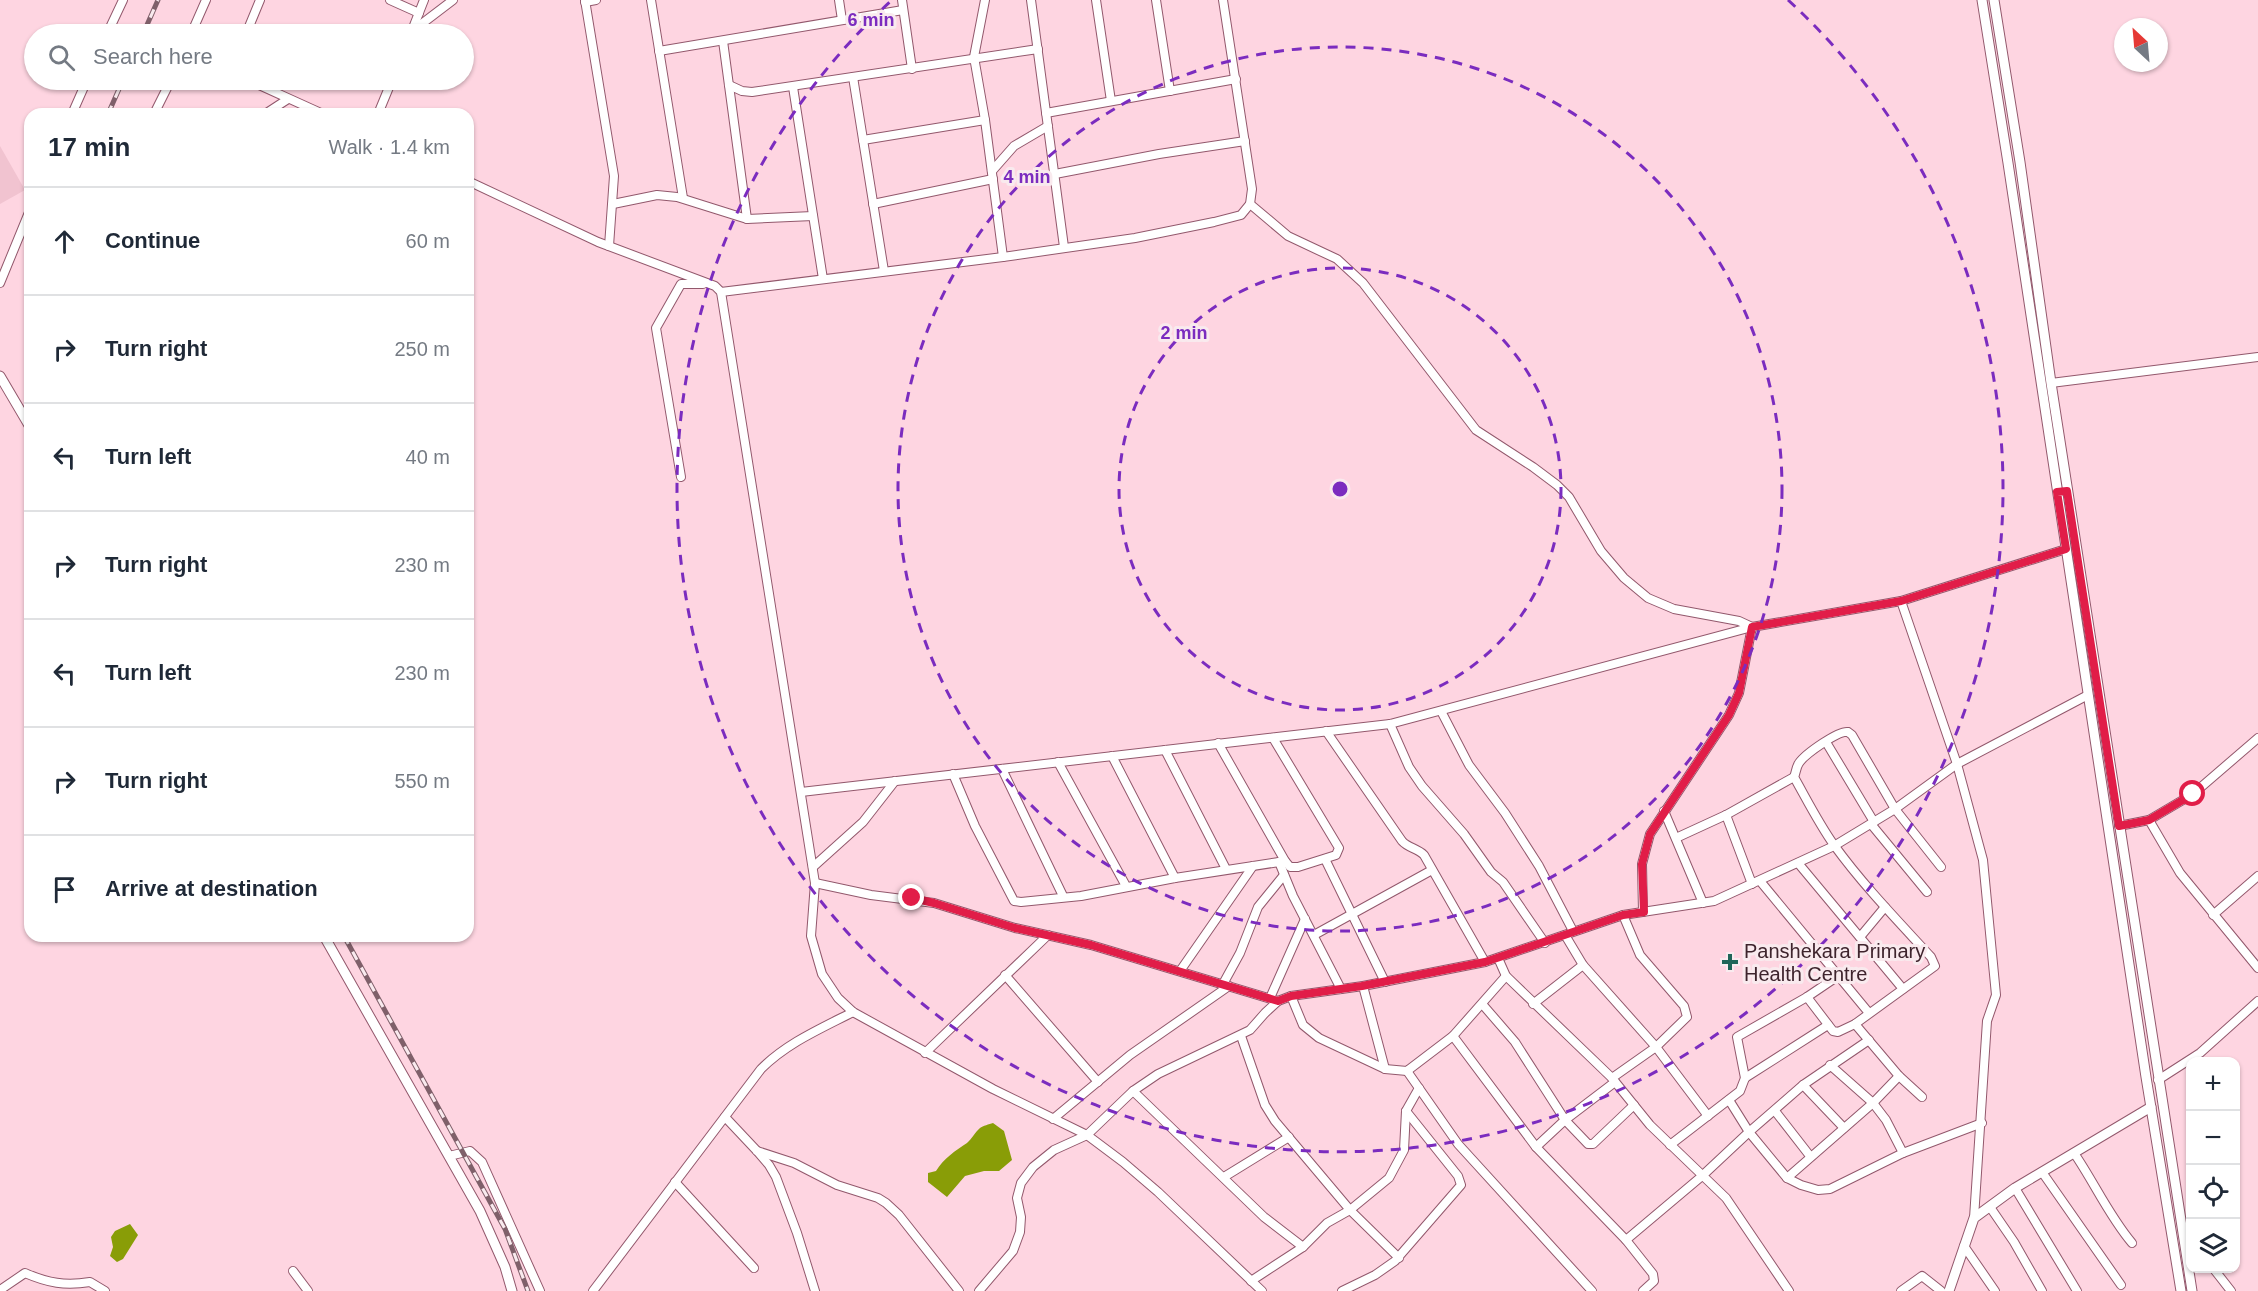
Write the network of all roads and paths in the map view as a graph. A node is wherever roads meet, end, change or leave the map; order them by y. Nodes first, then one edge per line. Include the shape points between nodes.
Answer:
1 (123, 0) edge
2 (206, 0) edge
3 (260, 0) edge
4 (390, 0) edge
5 (424, 0) edge
6 (453, 0) edge
7 (596, 0) edge
8 (651, 0) edge
9 (839, 0) edge
10 (902, 0) edge
11 (985, 0) edge
12 (1031, 0) edge
13 (1096, 0) edge
14 (1156, 0) edge
15 (1223, 0) edge
16 (1982, 0) edge
17 (1994, 0) edge
18 (585, 1) edge
19 (903, 10) junction
20 (419, 13) junction
21 (842, 20) junction
22 (112, 24) edge
23 (195, 24) edge
24 (250, 24) edge
25 (415, 24) edge
26 (422, 24) edge
27 (723, 41) junction
28 (1038, 49) junction
29 (659, 51) junction
30 (974, 57) junction
31 (912, 69) junction
32 (853, 77) junction
33 (1236, 79) junction
34 (729, 85) junction
35 (793, 87) junction
36 (83, 90) edge
37 (166, 90) edge
38 (269, 90) edge
39 (388, 90) edge
40 (1170, 91) junction
41 (288, 99) junction
42 (1111, 101) junction
43 (75, 108) edge
44 (157, 108) edge
45 (274, 108) edge
46 (309, 108) edge
47 (380, 108) edge
48 (1046, 113) junction
49 (986, 120) junction
50 (1048, 126) junction
51 (863, 140) junction
52 (1245, 141) junction
53 (1054, 174) junction
54 (992, 175) junction
55 (474, 184) edge
56 (683, 198) junction
57 (613, 204) junction
58 (873, 204) junction
59 (1250, 204) junction
60 (813, 216) junction
61 (747, 219) junction
62 (24, 225) edge
63 (609, 246) junction
64 (1064, 247) junction
65 (1003, 257) junction
66 (884, 271) junction
67 (823, 279) junction
68 (0, 283) edge
69 (710, 285) junction
70 (721, 292) junction
71 (2258, 357) edge
72 (0, 376) edge
73 (2050, 382) junction
74 (24, 417) edge
75 (681, 477) dead end
76 (2067, 491) junction
77 (2057, 492) junction
78 (2066, 549) junction
79 (1901, 601) junction
80 (1752, 627) junction
81 (2088, 694) junction
82 (1441, 711) junction
83 (1390, 724) junction
84 (1326, 732) junction
85 (1273, 738) junction
86 (2258, 738) edge
87 (1826, 742) junction
88 (1218, 743) junction
89 (1165, 750) junction
90 (1112, 756) junction
91 (1058, 762) junction
92 (1957, 764) junction
93 (1002, 769) junction
94 (953, 774) junction
95 (1794, 777) junction
96 (895, 781) junction
97 (801, 792) junction
98 (1895, 809) junction
99 (1664, 811) junction
100 (1726, 815) junction
101 (2149, 820) junction
102 (1873, 823) junction
103 (2119, 826) junction
104 (1676, 838) junction
105 (1834, 846) junction
106 (1325, 859) junction
107 (1282, 862) junction
108 (1798, 863) junction
109 (1253, 866) junction
110 (813, 867) junction
111 (1941, 867) dead end
112 (1226, 869) junction
113 (1432, 870) junction
114 (1284, 875) junction
115 (2258, 876) edge
116 (1175, 878) junction
117 (815, 883) junction
118 (1756, 883) junction
119 (1126, 886) junction
120 (1927, 892) dead end
121 (1063, 896) junction
122 (1703, 903) junction
123 (1885, 907) junction
124 (1644, 912) junction
125 (1353, 914) junction
126 (1623, 915) junction
127 (2213, 915) junction
128 (1305, 919) junction
129 (1569, 933) junction
130 (1048, 935) junction
131 (1314, 935) junction
132 (1860, 938) junction
133 (327, 942) edge
134 (1545, 943) junction
135 (1498, 958) junction
136 (1485, 962) junction
137 (1583, 965) junction
138 (2258, 968) edge
139 (1180, 971) junction
140 (1005, 975) junction
141 (1506, 976) junction
142 (1838, 976) junction
143 (1385, 982) junction
144 (1226, 985) junction
145 (1362, 986) junction
146 (1341, 989) junction
147 (1903, 989) junction
148 (1291, 996) junction
149 (1807, 997) junction
150 (1274, 1000) junction
151 (2258, 1000) edge
152 (1533, 1004) junction
153 (1483, 1005) junction
154 (853, 1012) junction
155 (1869, 1013) junction
156 (1855, 1024) junction
157 (1828, 1025) junction
158 (1241, 1036) junction
159 (1453, 1036) junction
160 (1869, 1040) junction
161 (1656, 1047) junction
162 (925, 1053) junction
163 (1830, 1065) junction
164 (1385, 1069) junction
165 (1407, 1071) junction
166 (1899, 1076) junction
167 (1745, 1078) junction
168 (1613, 1080) junction
169 (2158, 1080) junction
170 (1098, 1082) junction
171 (1803, 1086) junction
172 (1419, 1088) junction
173 (1133, 1091) junction
174 (1922, 1096) dead end
175 (1729, 1100) junction
176 (1873, 1103) junction
177 (1634, 1106) junction
178 (2151, 1107) junction
179 (1406, 1111) junction
180 (1775, 1111) junction
181 (1708, 1116) junction
182 (725, 1117) junction
183 (1053, 1119) junction
184 (1565, 1120) junction
185 (1982, 1123) junction
186 (1844, 1128) junction
187 (1749, 1132) junction
188 (1087, 1135) junction
189 (1289, 1137) junction
190 (1670, 1145) junction
191 (1536, 1147) junction
192 (757, 1150) junction
193 (1903, 1153) junction
194 (2074, 1153) junction
195 (449, 1155) junction
196 (1810, 1156) junction
197 (2042, 1172) junction
198 (1702, 1176) junction
199 (1224, 1178) junction
200 (1787, 1178) junction
201 (675, 1182) junction
202 (2015, 1188) junction
203 (1990, 1207) junction
204 (1350, 1210) junction
205 (1974, 1218) junction
206 (1626, 1240) junction
207 (2132, 1243) dead end
208 (2186, 1243) edge
209 (1964, 1246) junction
210 (1303, 1247) junction
211 (1399, 1258) junction
212 (754, 1268) dead end
213 (293, 1271) dead end
214 (2190, 1273) edge
215 (2215, 1273) edge
216 (1251, 1281) junction
217 (2121, 1285) dead end
218 (0, 1290) edge
219 (105, 1291) edge
220 (308, 1291) edge
221 (512, 1291) edge
222 (540, 1291) edge
223 (593, 1291) edge
224 (815, 1291) edge
225 (959, 1291) edge
226 (979, 1291) edge
227 (1262, 1291) edge
228 (1342, 1291) edge
229 (1593, 1291) edge
230 (1643, 1291) edge
231 (1789, 1291) edge
232 (1901, 1291) edge
233 (1941, 1291) edge
234 (1949, 1291) edge
235 (1995, 1291) edge
236 (2042, 1291) edge
237 (2077, 1291) edge
238 (2181, 1291) edge
239 (2192, 1291) edge
240 (2231, 1291) edge

1 - 22 street
2 - 23 street
3 - 24 street
4 - 20 street
5 - 20 street
6 - 26 street
7 - 18 street
8 - 29 street
9 - 21 street
10 - 19 street
11 - 30 street
12 - 28 street
13 - 42 street
14 - 40 street
15 - 33 street
16 - 77 street
17 - 73 street
18 - 57 street via 614,176
19 - 21 street
19 - 31 street
20 - 25 street
21 - 27 street
27 - 29 street
27 - 34 street
28 - 30 street
28 - 48 street
29 - 56 street
30 - 31 street
30 - 49 street
31 - 32 street
32 - 35 street
32 - 51 street
33 - 40 street
33 - 52 street
34 - 35 street via 752,92
34 - 61 street
35 - 60 street
36 - 43 street
37 - 44 street
38 - 41 street
39 - 47 street
40 - 42 street
41 - 45 street
41 - 46 street
42 - 48 street
48 - 50 street
49 - 51 street
49 - 54 street
50 - 53 street
50 - 54 street via 1014,146
51 - 58 street
52 - 53 street
52 - 59 street via 1252,189
53 - 64 street
54 - 58 street
54 - 65 street
55 - 63 street
56 - 57 street via 657,195
56 - 61 street
57 - 63 street
58 - 66 street
59 - 64 street via 1240,215 1214,222
59 - 80 street via 1288,236 1337,259 1364,283 1476,430 1533,467 1569,497 1601,551 1624,578 1648,598 1674,609
60 - 61 street
60 - 67 street
62 - 68 street
63 - 69 street
64 - 65 street
65 - 66 street
66 - 67 street
67 - 70 street
69 - 70 street
69 - 75 street via 681,284 656,328
70 - 97 street
71 - 73 street
72 - 74 street
73 - 76 street
76 - 77 street
76 - 103 street
77 - 78 street
78 - 79 street
78 - 81 street
79 - 80 street
79 - 92 street
80 - 82 street
80 - 99 street via 1739,693 1729,715
81 - 92 street
81 - 178 street
82 - 83 street
82 - 129 street via 1469,765 1539,866
83 - 84 street
83 - 134 street via 1422,786 1503,882
84 - 85 street
84 - 113 street via 1402,841 1419,850
85 - 88 street
85 - 106 street via 1339,848 1336,855
86 - 101 street via 2193,794
87 - 95 street via 1807,754
87 - 98 street via 1844,731 1852,735
87 - 102 street
88 - 89 street
88 - 107 street
89 - 90 street
89 - 112 street
90 - 91 street
90 - 116 street
91 - 93 street
91 - 119 street
92 - 98 street
92 - 185 street via 1983,860 1996,995 1987,1021
93 - 94 street
93 - 121 street
94 - 96 street
94 - 121 street via 1014,901
95 - 100 street
95 - 105 street
96 - 97 street
96 - 110 street via 862,822
97 - 110 street
98 - 102 street
98 - 111 street
99 - 104 street
99 - 124 street via 1644,850
100 - 104 street
100 - 118 street
101 - 103 street
101 - 127 street via 2180,873
102 - 105 street
102 - 120 street
103 - 169 street
104 - 122 street
105 - 108 street
105 - 123 street
106 - 107 street via 1294,867
106 - 125 street
107 - 109 street
107 - 114 street
108 - 118 street
108 - 132 street
109 - 112 street
109 - 139 street
110 - 117 street
112 - 116 street
113 - 125 street
113 - 136 street
114 - 128 street
114 - 144 street via 1258,907
115 - 127 street
116 - 119 street
117 - 130 street via 934,903
117 - 154 street via 811,936 822,974
118 - 122 street
118 - 142 street
119 - 121 street
122 - 124 street
123 - 132 street
123 - 147 street via 1935,963 1934,969
124 - 126 street
125 - 131 street
125 - 143 street
126 - 129 street
126 - 161 street via 1640,956 1687,1012 1684,1020
127 - 138 street
128 - 131 street
128 - 150 street
129 - 134 street
129 - 137 street
130 - 139 street
130 - 140 street
131 - 146 street
132 - 147 street
133 - 195 street
134 - 135 street
135 - 136 street
135 - 141 street
136 - 143 street
137 - 152 street
137 - 161 street
139 - 144 street
140 - 162 street
140 - 170 street
141 - 152 street
141 - 153 street
142 - 149 street
142 - 155 street
143 - 145 street
144 - 150 street
144 - 170 street
145 - 146 street
145 - 164 street
146 - 148 street
147 - 155 street
148 - 150 street
148 - 164 street via 1303,1024 1319,1038
149 - 157 street
149 - 167 street via 1737,1037
150 - 158 street
151 - 169 street via 2200,1053
152 - 168 street
153 - 159 street
153 - 184 street via 1515,1042
154 - 162 street
154 - 182 street via 776,1054
155 - 156 street
156 - 157 street via 1835,1032
156 - 160 street
157 - 167 street
158 - 173 street via 1158,1074
158 - 189 street via 1265,1105
159 - 165 street
159 - 191 street
160 - 163 street
160 - 166 street
161 - 168 street
161 - 181 street
162 - 183 street
163 - 171 street
163 - 176 street
164 - 165 street
165 - 172 street
166 - 174 street
166 - 176 street
167 - 175 street via 1740,1091
168 - 177 street
168 - 184 street
169 - 208 street
170 - 183 street
171 - 180 street
171 - 186 street
172 - 179 street
172 - 229 street via 1458,1144
173 - 188 street
173 - 199 street
175 - 181 street
175 - 187 street
176 - 186 street
176 - 193 street
177 - 184 street via 1590,1145
177 - 190 street
178 - 194 street
178 - 238 street
179 - 204 street via 1404,1150 1397,1166 1380,1187
179 - 211 street via 1461,1185
180 - 187 street
180 - 196 street
181 - 190 street
182 - 192 street
182 - 201 street
183 - 188 street
184 - 191 street
185 - 193 street
185 - 205 street
186 - 196 street
187 - 198 street
187 - 200 street
188 - 216 street via 1158,1192
188 - 226 street via 1054,1150 1021,1183 1017,1198 1020,1232 1012,1251
189 - 199 street
189 - 204 street
190 - 198 street
191 - 206 street
192 - 224 street via 776,1177
192 - 225 street via 886,1203
193 - 200 street via 1830,1189 1818,1190
194 - 197 street
194 - 207 street
195 - 221 street via 480,1211
195 - 222 street via 470,1151 483,1162
196 - 200 street
197 - 202 street
197 - 217 street
198 - 206 street
198 - 231 street via 1726,1198
199 - 210 street via 1264,1217
201 - 212 street
201 - 223 street
202 - 203 street
202 - 237 street
203 - 205 street
203 - 236 street
204 - 210 street via 1327,1222
204 - 211 street
205 - 209 street
206 - 230 street via 1655,1278
209 - 234 street
209 - 235 street
210 - 216 street
211 - 228 street
213 - 220 street
214 - 239 street
215 - 240 street
216 - 227 street
218 - 219 street via 25,1273 39,1280 69,1285 90,1282
232 - 233 street via 1922,1276

